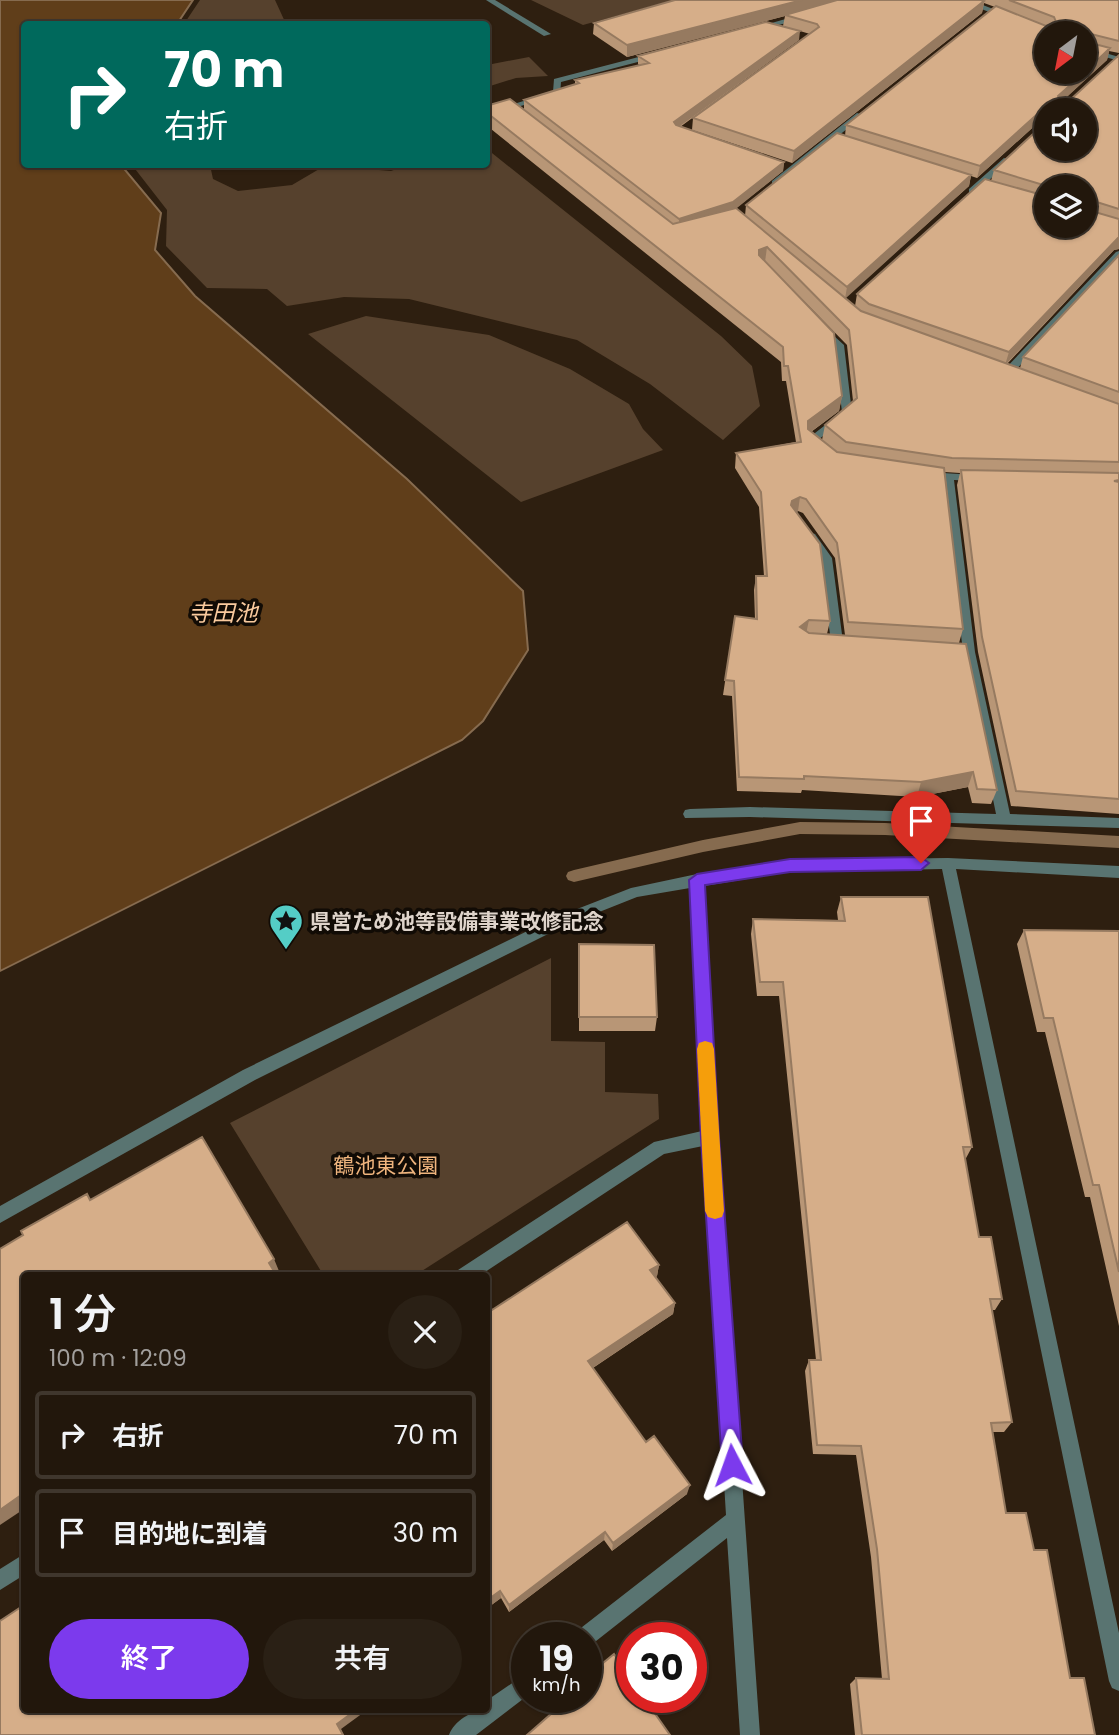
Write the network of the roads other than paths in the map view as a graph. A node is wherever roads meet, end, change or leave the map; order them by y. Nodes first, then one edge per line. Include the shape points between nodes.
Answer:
1 (490, 0) edge
2 (963, 0) edge
3 (993, 10) junction
4 (813, 13) edge
5 (983, 19) edge
6 (1015, 20) edge
7 (765, 26) junction
8 (788, 32) edge
9 (739, 33) edge
10 (547, 34) dead end
11 (661, 53) edge
12 (1097, 53) edge
13 (1119, 59) edge
14 (1109, 67) edge
15 (510, 106) junction
16 (499, 109) edge
17 (864, 112) edge
18 (533, 123) edge
19 (832, 138) junction
20 (844, 142) edge
21 (1018, 149) edge
22 (779, 165) edge
23 (792, 169) junction
24 (968, 180) edge
25 (980, 184) junction
26 (993, 188) edge
27 (764, 192) edge
28 (961, 202) edge
29 (1119, 254) edge
30 (811, 316) edge
31 (995, 368) edge
32 (1007, 372) junction
33 (1020, 377) edge
34 (830, 455) edge
35 (907, 472) edge
36 (948, 478) junction
37 (987, 479) edge
38 (804, 528) edge
39 (838, 642) edge
40 (690, 814) dead end
41 (1003, 818) junction
42 (1119, 822) edge
43 (948, 863) junction
44 (1119, 872) edge
45 (697, 880) junction
46 (710, 1138) junction
47 (0, 1215) edge
48 (470, 1272) edge
49 (736, 1519) junction
50 (21, 1566) edge
51 (0, 1580) edge
52 (602, 1624) edge
53 (1119, 1681) edge
54 (511, 1695) edge
55 (490, 1712) edge
56 (488, 1713) edge
57 (460, 1735) edge
58 (750, 1735) edge

1 - 10 street
2 - 3 street
3 - 5 street
3 - 6 street
4 - 7 street
7 - 8 street
7 - 9 street
11 - 15 street via 557,81 557,93
12 - 13 street
13 - 14 street
15 - 16 street
15 - 18 street
17 - 19 street
19 - 20 street
19 - 23 street
21 - 25 street
22 - 23 street
23 - 27 street
24 - 25 street
25 - 26 street
25 - 28 street
29 - 32 street
30 - 34 street via 839,345 847,413 811,440
31 - 32 street
32 - 33 street
35 - 36 street
36 - 37 street
36 - 41 street via 962,651
38 - 39 street via 826,558
40 - 41 street
41 - 42 street
43 - 44 street
43 - 45 street via 790,866
43 - 53 street
45 - 46 street
45 - 47 street via 636,892 559,922 249,1075
46 - 48 street via 660,1147
46 - 49 street
49 - 52 street
49 - 58 street
50 - 51 street
54 - 55 street
56 - 57 street

